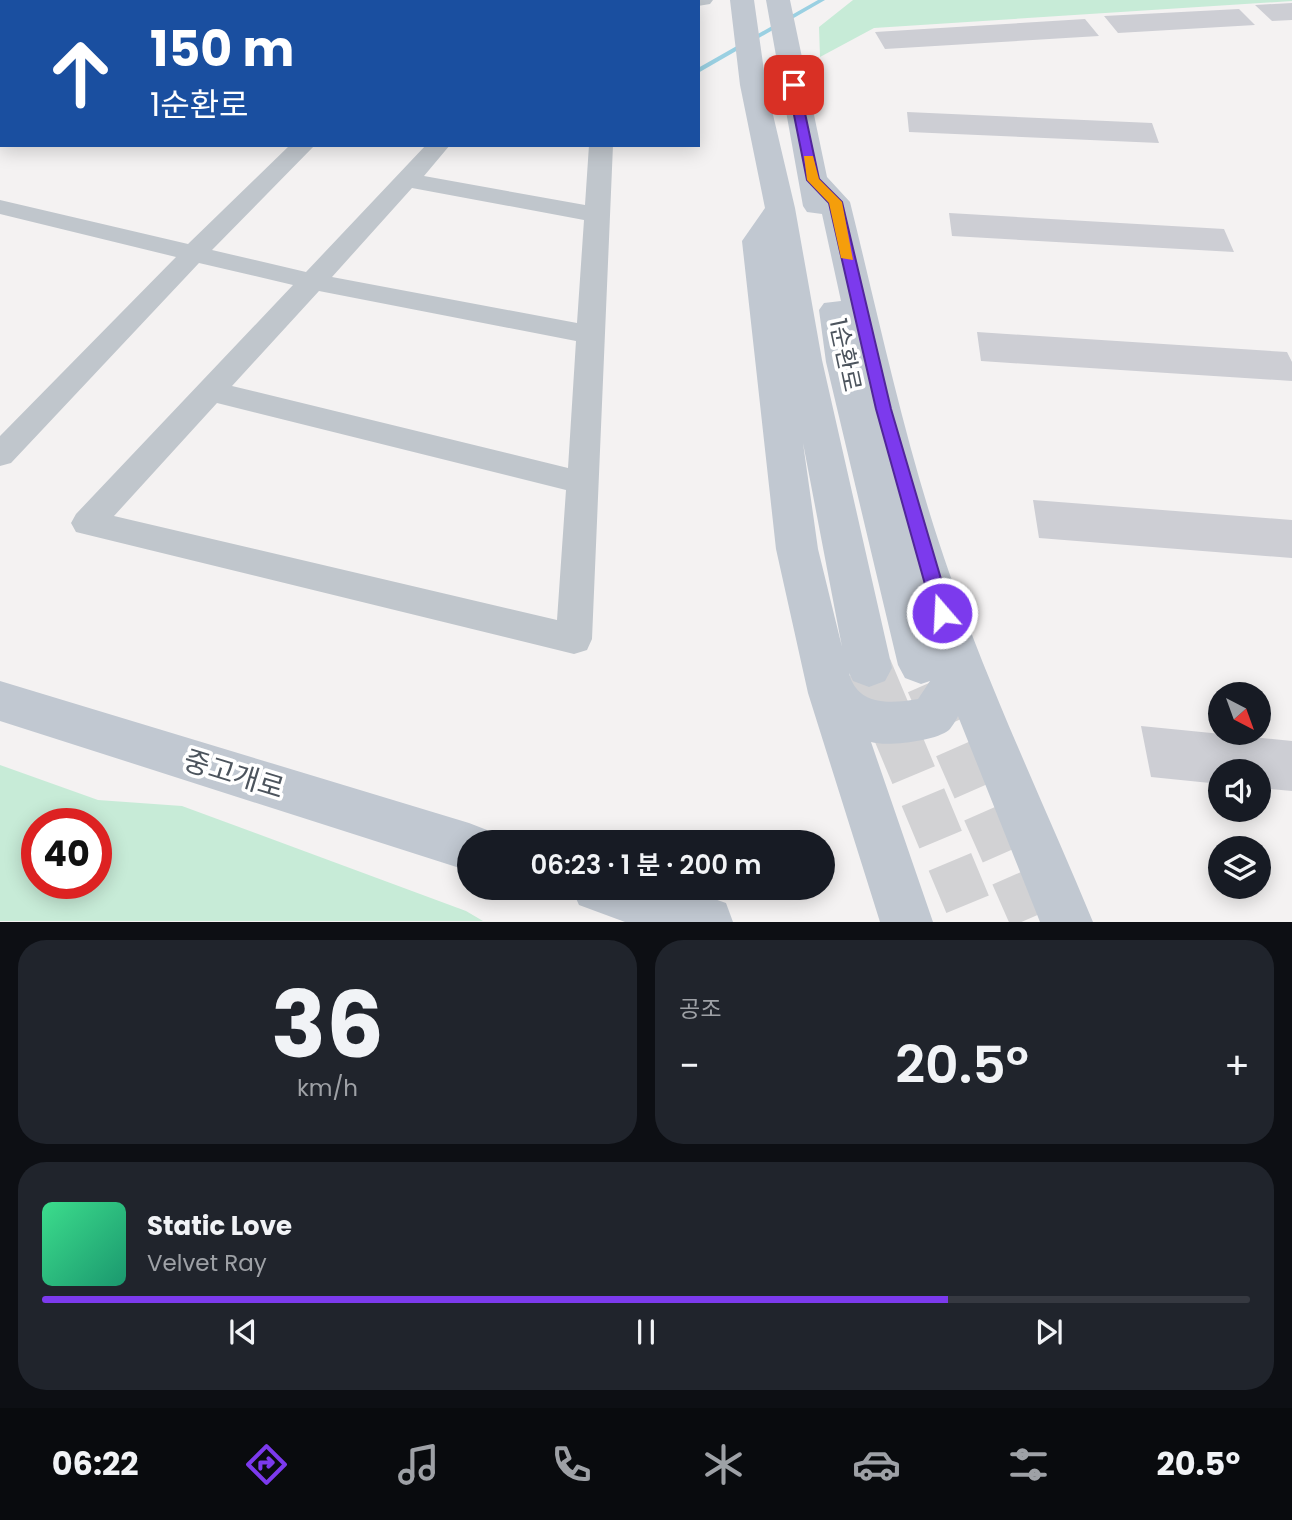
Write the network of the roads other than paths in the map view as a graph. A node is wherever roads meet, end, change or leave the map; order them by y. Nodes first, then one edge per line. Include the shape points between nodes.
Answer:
1 (779, 3) edge
2 (743, 6) edge
3 (301, 147) edge
4 (437, 147) edge
5 (601, 147) edge
6 (407, 180) junction
7 (0, 207) edge
8 (780, 208) junction
9 (597, 215) junction
10 (195, 252) junction
11 (314, 282) junction
12 (591, 335) junction
13 (210, 391) junction
14 (0, 455) edge
15 (583, 483) junction
16 (939, 661) junction
17 (869, 668) tunnel mouth
18 (831, 693) junction
19 (0, 701) edge
20 (457, 843) edge
21 (638, 900) edge
22 (707, 922) edge
23 (907, 922) edge
24 (1067, 922) edge

1 - 16 street via 813,180 835,202 883,409 927,569
2 - 8 street, 1순환로
3 - 10 street
4 - 6 street
5 - 9 street
6 - 9 street
6 - 11 street
7 - 10 street
8 - 17 street, 1순환로 via 804,360
8 - 18 street via 758,241 797,549
9 - 12 street
10 - 11 street
10 - 14 street
11 - 12 street
11 - 13 street
12 - 15 street
13 - 15 street
13 - 15 street via 88,523 574,639
16 - 18 street via 951,689 932,716 882,726 858,718
16 - 24 street
18 - 23 street
19 - 20 street, 중고개로
21 - 22 street

